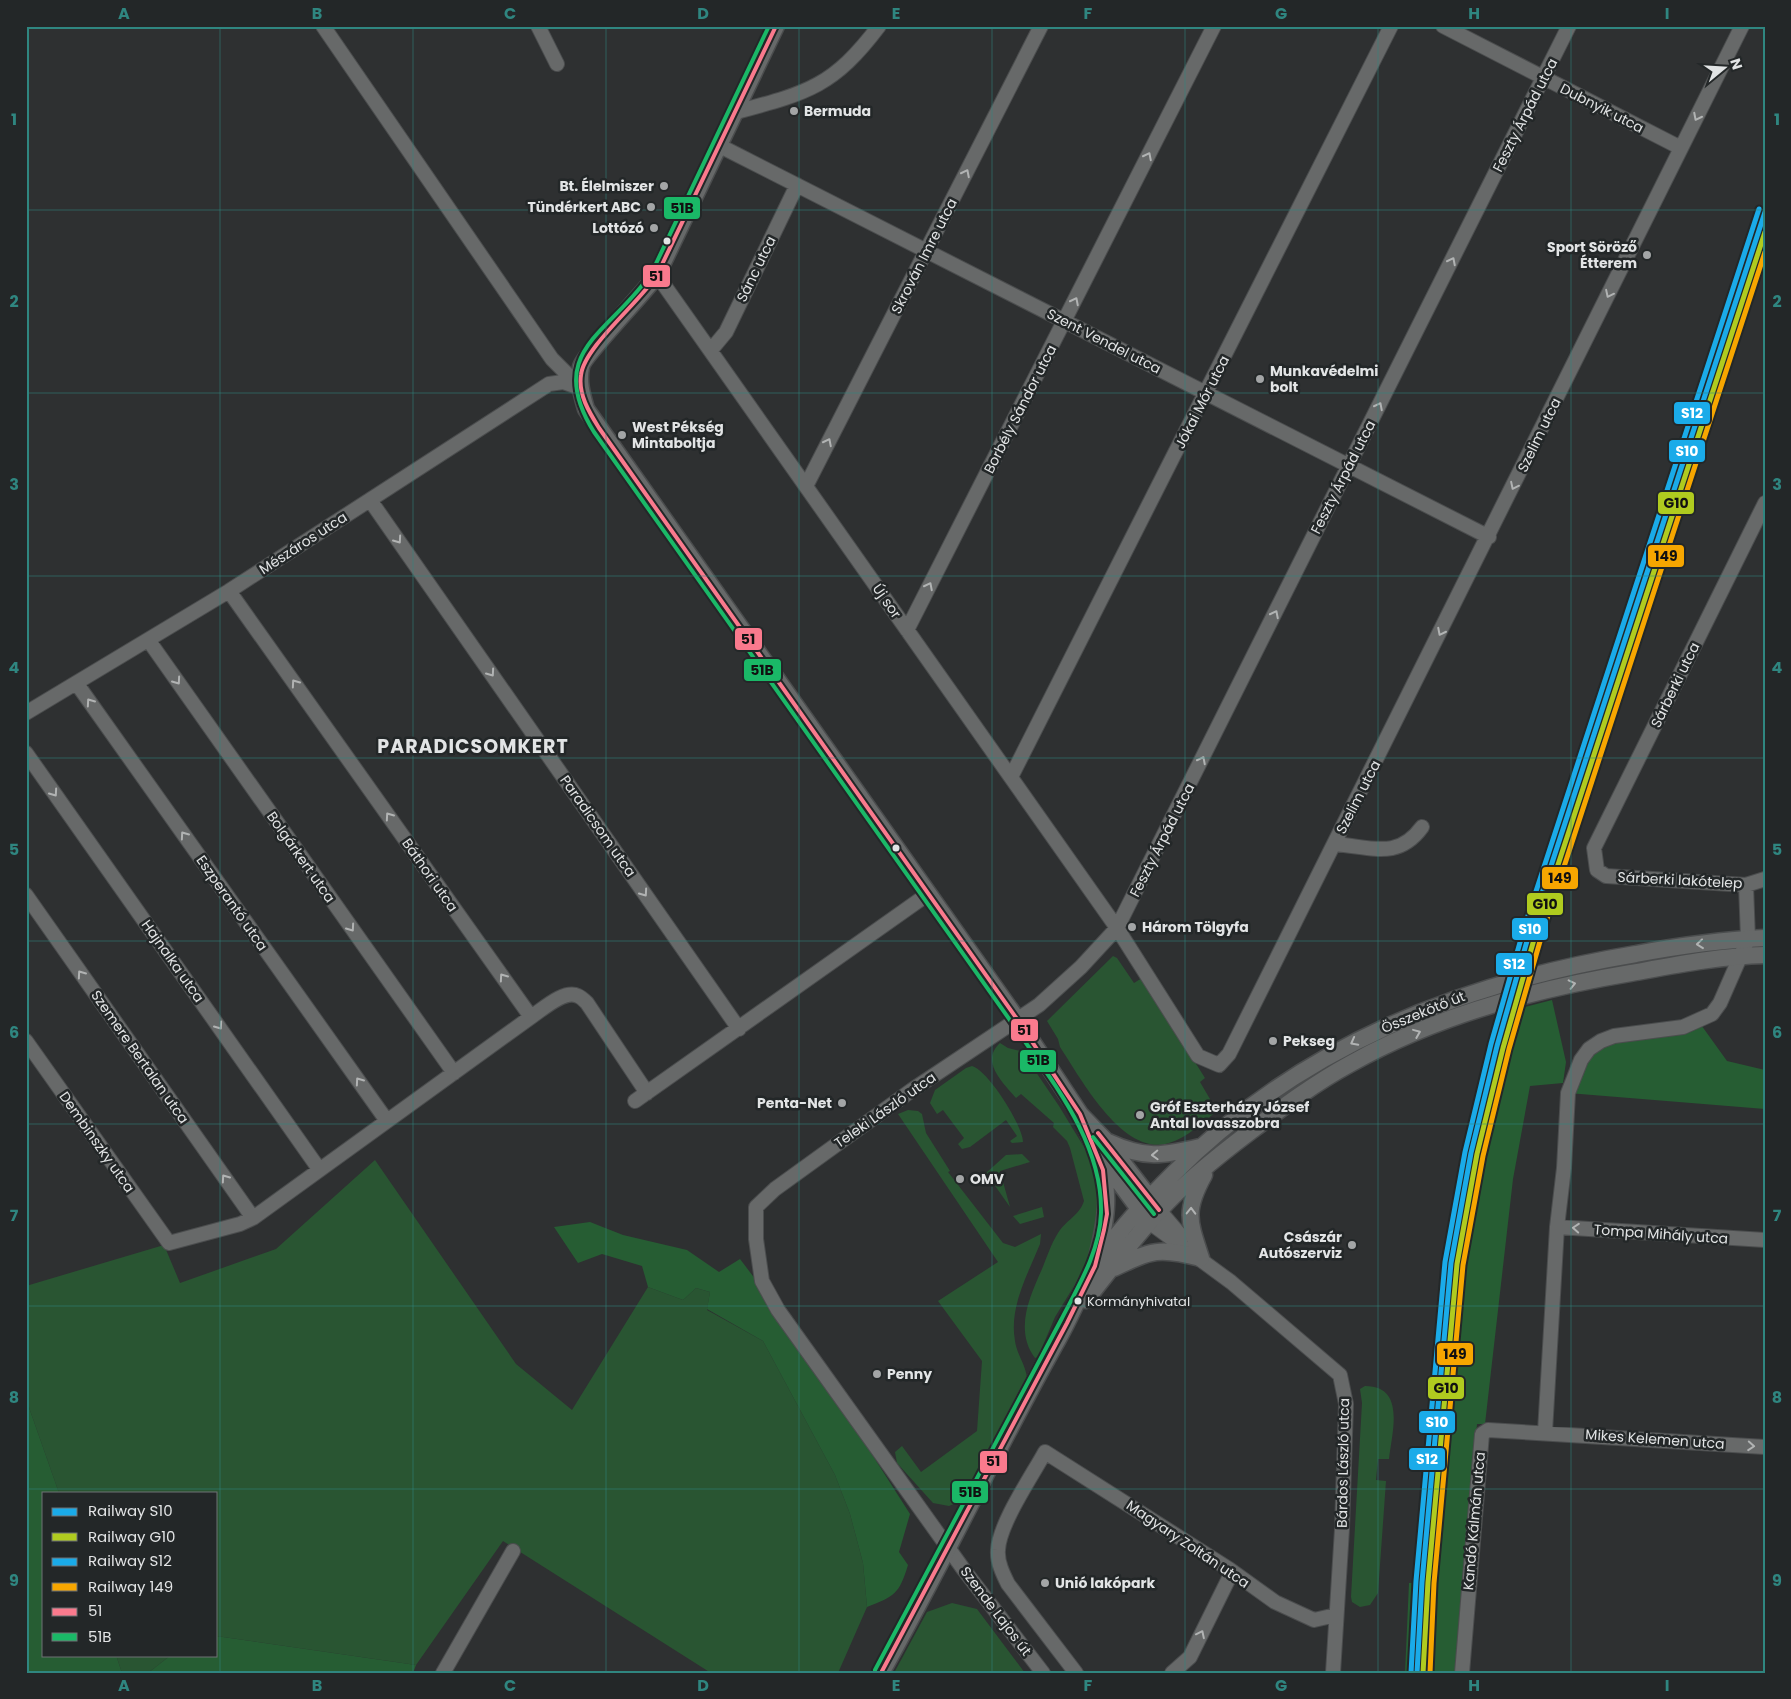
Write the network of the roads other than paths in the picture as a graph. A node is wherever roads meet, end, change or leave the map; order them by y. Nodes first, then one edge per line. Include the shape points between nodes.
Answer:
1 (324, 26) edge
2 (538, 26) edge
3 (776, 26) edge
4 (879, 26) edge
5 (1041, 26) edge
6 (1214, 26) edge
7 (1391, 26) edge
8 (1443, 26) edge
9 (1569, 26) edge
10 (1742, 26) edge
11 (557, 64) dead end
12 (1543, 78) junction
13 (736, 112) junction
14 (720, 146) junction
15 (1681, 148) junction
16 (797, 185) junction
17 (926, 251) junction
18 (657, 275) junction
19 (1065, 321) junction
20 (711, 350) junction
21 (580, 388) junction
22 (1206, 393) junction
23 (1349, 466) junction
24 (806, 486) junction
25 (370, 500) junction
26 (1765, 503) edge
27 (1489, 537) junction
28 (229, 591) junction
29 (907, 630) junction
30 (149, 641) junction
31 (77, 684) junction
32 (26, 713) edge
33 (26, 753) edge
34 (1011, 777) junction
35 (1422, 826) dead end
36 (1335, 844) junction
37 (1597, 870) joint
38 (1765, 879) edge
39 (1746, 885) junction
40 (928, 894) junction
41 (26, 895) edge
42 (1117, 928) junction
43 (1757, 939) edge
44 (1765, 955) edge
45 (1740, 956) junction
46 (531, 1017) junction
47 (1017, 1019) junction
48 (739, 1029) junction
49 (26, 1041) edge
50 (1219, 1065) joint
51 (454, 1073) junction
52 (647, 1093) junction
53 (636, 1101) dead end
54 (387, 1121) junction
55 (1100, 1145) junction
56 (1202, 1146) junction
57 (1212, 1160) junction
58 (319, 1169) junction
59 (756, 1207) joint
60 (1149, 1210) junction
61 (253, 1218) junction
62 (1557, 1227) junction
63 (1765, 1240) edge
64 (1201, 1258) junction
65 (1103, 1268) junction
66 (1545, 1432) junction
67 (1765, 1447) edge
68 (949, 1548) junction
69 (513, 1551) dead end
70 (1232, 1572) junction
71 (1336, 1615) junction
72 (443, 1673) edge
73 (881, 1673) edge
74 (1043, 1673) edge
75 (1076, 1673) edge
76 (1172, 1673) edge
77 (1333, 1673) edge
78 (1462, 1673) edge

1 - 21 street via 552,359
2 - 11 street
3 - 13 street
4 - 13 street via 845,67 822,84 794,97
17 -> 5 street, Skrován Imre utca
19 -> 6 street, Borbély Sándor utca
7 - 22 street, Jókai Mór utca
8 - 12 street, Dubnyik utca
9 - 12 street, Feszty Árpád utca
10 -> 15 street, Szelim utca
12 - 15 street, Dubnyik utca
23 -> 12 street, Feszty Árpád utca
13 - 14 street
14 - 16 street, Szent Vendel utca
14 - 18 street
15 -> 27 street, Szelim utca
16 - 17 street, Szent Vendel utca
16 - 20 street, Sánc utca via 726,332
17 - 19 street, Szent Vendel utca
24 -> 17 street, Skrován Imre utca
18 - 20 street, Új sor
18 - 21 street via 646,292 588,355 582,365
19 - 22 street, Szent Vendel utca
29 -> 19 street, Borbély Sándor utca
20 - 24 street, Új sor
21 - 25 street, Mészáros utca via 563,382 549,384
21 - 40 street via 586,409 599,428
22 - 23 street, Szent Vendel utca
22 - 34 street, Jókai Mór utca
23 - 27 street, Szent Vendel utca
42 -> 23 street, Feszty Árpád utca
24 - 29 street, Új sor
25 - 28 street, Mészáros utca
25 -> 48 street, Paradicsom utca
26 - 37 street, Sárberki utca via 1594,848
27 -> 36 street, Szelim utca
28 - 30 street, Mészáros utca
46 -> 28 street, Báthori utca
29 - 34 street, Új sor
30 - 31 street, Mészáros utca
30 -> 51 street, Bolgárkert utca
31 - 32 street, Mészáros utca
54 -> 31 street, Eszperantó utca
33 -> 58 street, Hajnalka utca
34 - 42 street, Új sor
35 - 36 street, Szelim utca via 1412,841 1401,847 1388,849
36 - 50 street, Szelim utca via 1229,1054
37 - 39 street, Sárberki lakótelep via 1606,876 1619,878
38 - 39 street, Sárberki lakótelep
39 - 43 street
40 - 47 street
40 - 48 street
61 -> 41 street, Szemere Bertalan utca
42 - 47 street, Feszty Árpád utca via 1058,990
42 - 50 street, Új sor via 1198,1056
43 - 45 street
43 -> 56 street, Összekötő út via 1684,946 1566,967 1497,984 1429,1008 1360,1039 1299,1072
44 - 45 street, Összekötő út
57 -> 45 street, Összekötő út via 1306,1091 1350,1064 1391,1043 1445,1022 1524,995 1586,981
45 - 62 street via 1712,1014 1683,1027 1614,1036 1589,1049 1568,1093
46 - 51 street
46 - 52 street via 560,998 578,995 587,1003
47 - 55 street
47 - 59 street, Teleki László utca via 912,1090 775,1189
48 - 52 street
49 - 61 street, Dembinszky utca via 169,1243
51 - 54 street
52 - 53 street
54 - 58 street
56 -> 55 street via 1169,1154 1143,1155
55 - 60 street
55 - 65 street via 1107,1214
56 - 60 street, Összekötő út
57 - 60 street, Összekötő út
64 -> 57 street via 1190,1210 1193,1196
58 - 61 street
59 - 68 street, Szende Lajos út via 756,1239 762,1281 778,1310
60 - 64 street, Bárdos László utca
60 - 65 street
63 -> 62 street, Tompa Mihály utca
62 - 66 street
64 - 65 street via 1159,1250
64 - 71 street, Bárdos László utca via 1340,1375 1346,1404
65 - 68 street via 1036,1379
66 -> 67 street, Mikes Kelemen utca
66 - 78 street, Kandó Kálmán utca via 1488,1430 1482,1434
68 - 73 street
68 - 74 street, Szende Lajos út
69 - 72 street
70 - 71 street, Magyary Zoltán utca via 1275,1602 1314,1620
70 - 75 street, Magyary Zoltán utca via 1046,1452 1002,1532 998,1554 1008,1584
76 -> 70 street via 1190,1657
71 - 77 street, Bárdos László utca

